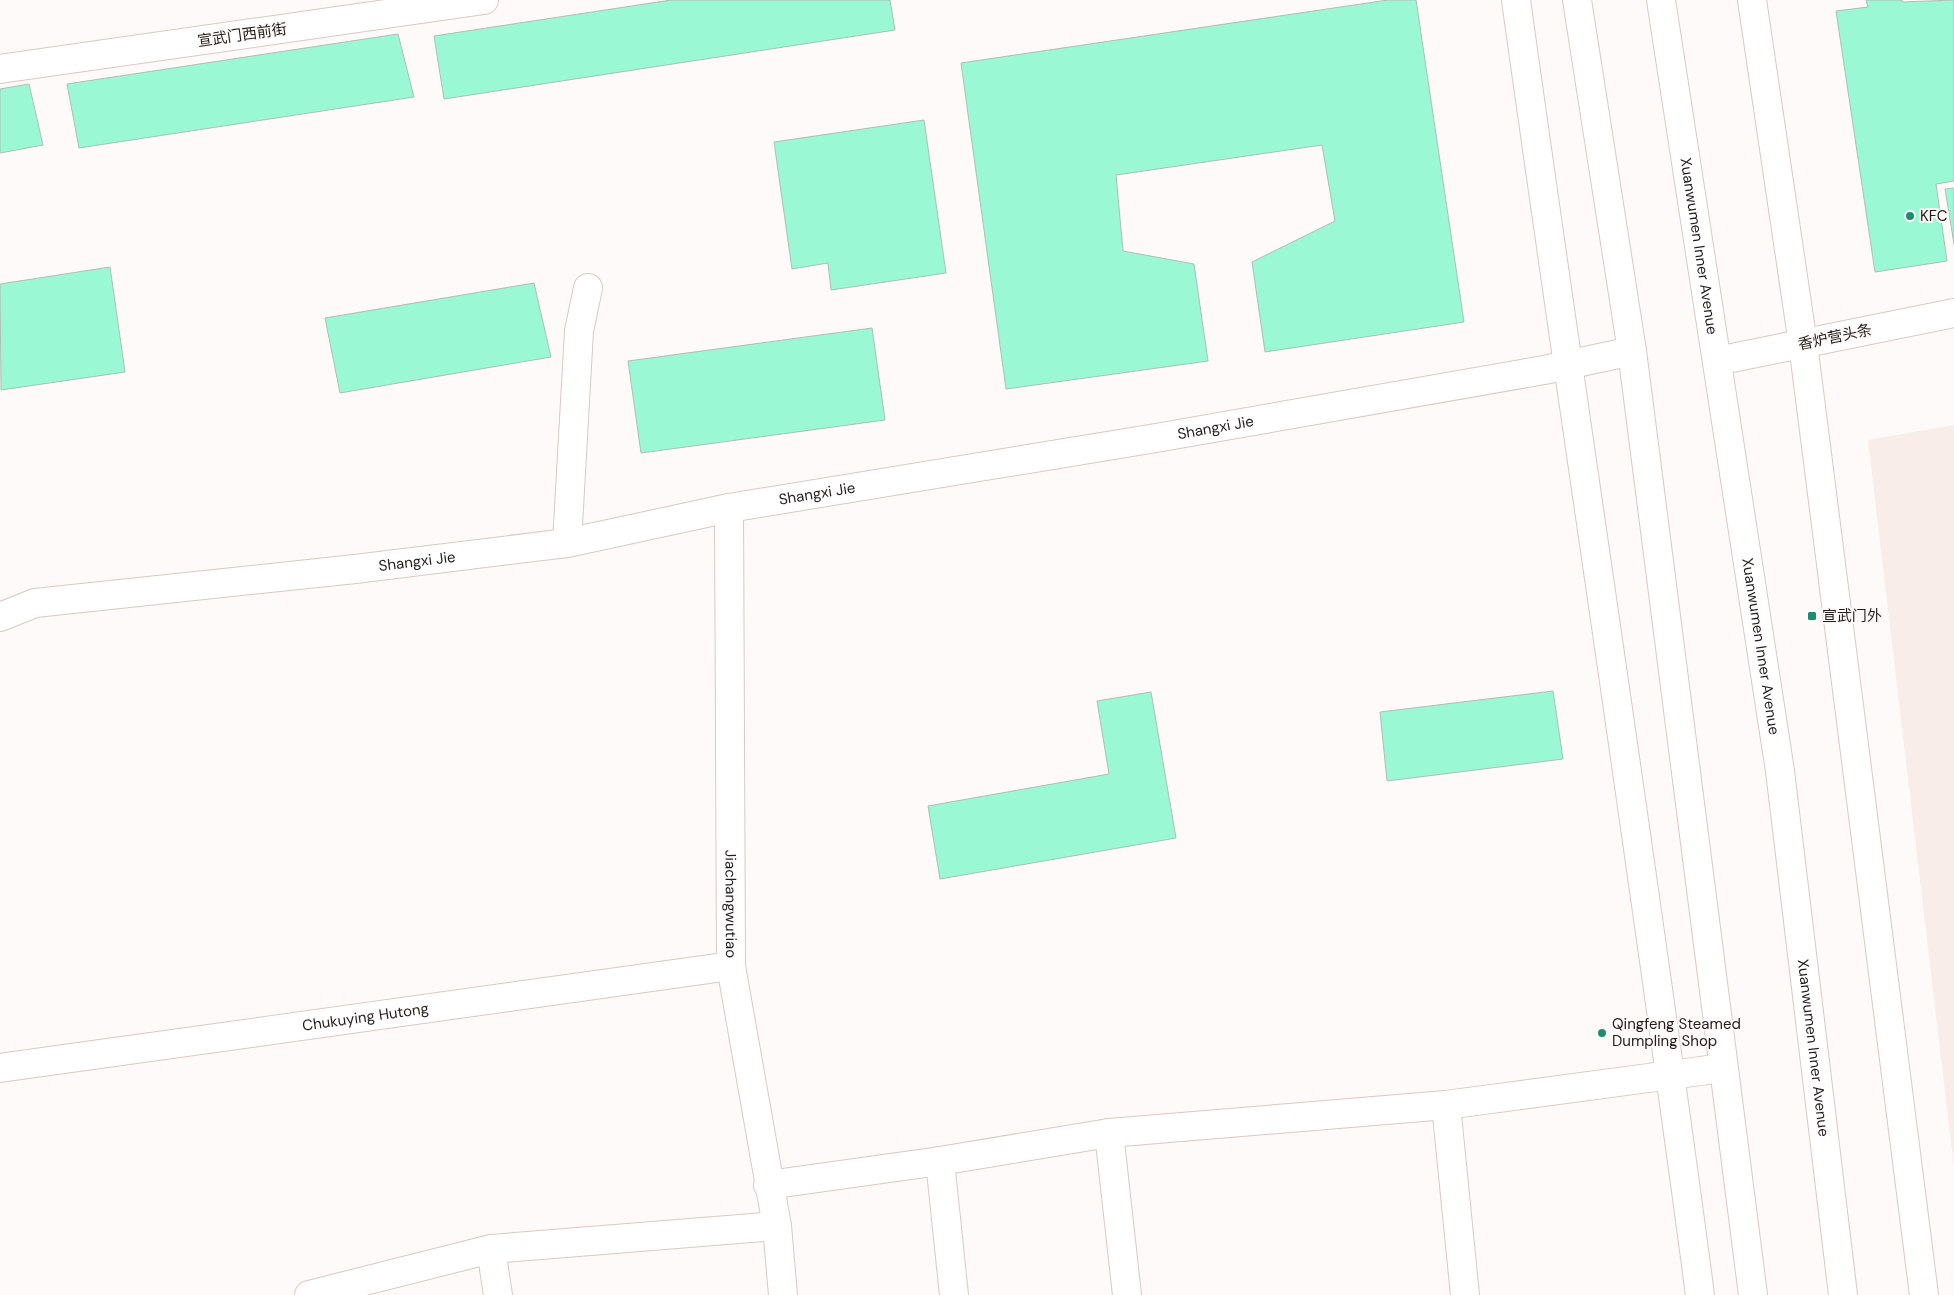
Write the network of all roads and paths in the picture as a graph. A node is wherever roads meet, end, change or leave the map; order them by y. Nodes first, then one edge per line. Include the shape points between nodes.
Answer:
1 (484, 0) edge
2 (1516, 0) edge
3 (1577, 0) edge
4 (1661, 0) edge
5 (1752, 0) edge
6 (452, 2) edge
7 (0, 69) edge
8 (588, 288) dead end
9 (1954, 313) edge
10 (1803, 344) junction
11 (1632, 351) junction
12 (1716, 361) junction
13 (1567, 365) junction
14 (729, 508) junction
15 (567, 543) junction
16 (0, 617) edge
17 (731, 966) junction
18 (0, 1068) edge
19 (1723, 1068) junction
20 (1671, 1075) junction
21 (1446, 1105) junction
22 (1109, 1133) junction
23 (940, 1161) junction
24 (768, 1185) junction
25 (777, 1226) junction
26 (491, 1249) junction
27 (309, 1295) edge
28 (498, 1295) edge
29 (783, 1295) edge
30 (954, 1295) edge
31 (1127, 1295) edge
32 (1466, 1295) edge
33 (1700, 1295) edge
34 (1753, 1295) edge
35 (1843, 1295) edge
36 (1924, 1295) edge

1 - 6 street, 宣武门西前街
2 - 13 street
3 - 11 street
4 - 12 street, Xuanwumen Inner Avenue
5 - 10 street
6 - 7 street, 宣武门西前街
8 - 15 street via 579,331
9 - 10 street, 香炉营头条
10 - 12 street, 香炉营头条
10 - 36 street
11 - 13 street, Shangxi Jie
11 - 19 street
12 - 35 street, Xuanwumen Inner Avenue via 1780,771
13 - 14 street, Shangxi Jie via 1156,438
13 - 20 street
14 - 15 street, Shangxi Jie
14 - 17 street, Jiachangwutiao
15 - 16 street, Shangxi Jie via 35,603
17 - 18 street, Chukuying Hutong
17 - 24 street, Jiachangwutiao
19 - 20 street
19 - 34 street
20 - 21 street
20 - 33 street
21 - 22 street
21 - 32 street
22 - 23 street
22 - 31 street
23 - 24 street
23 - 30 street
24 - 25 street, Jiachangwutiao
25 - 26 street
25 - 29 street, Jiachangwutiao
26 - 27 street
26 - 28 street

